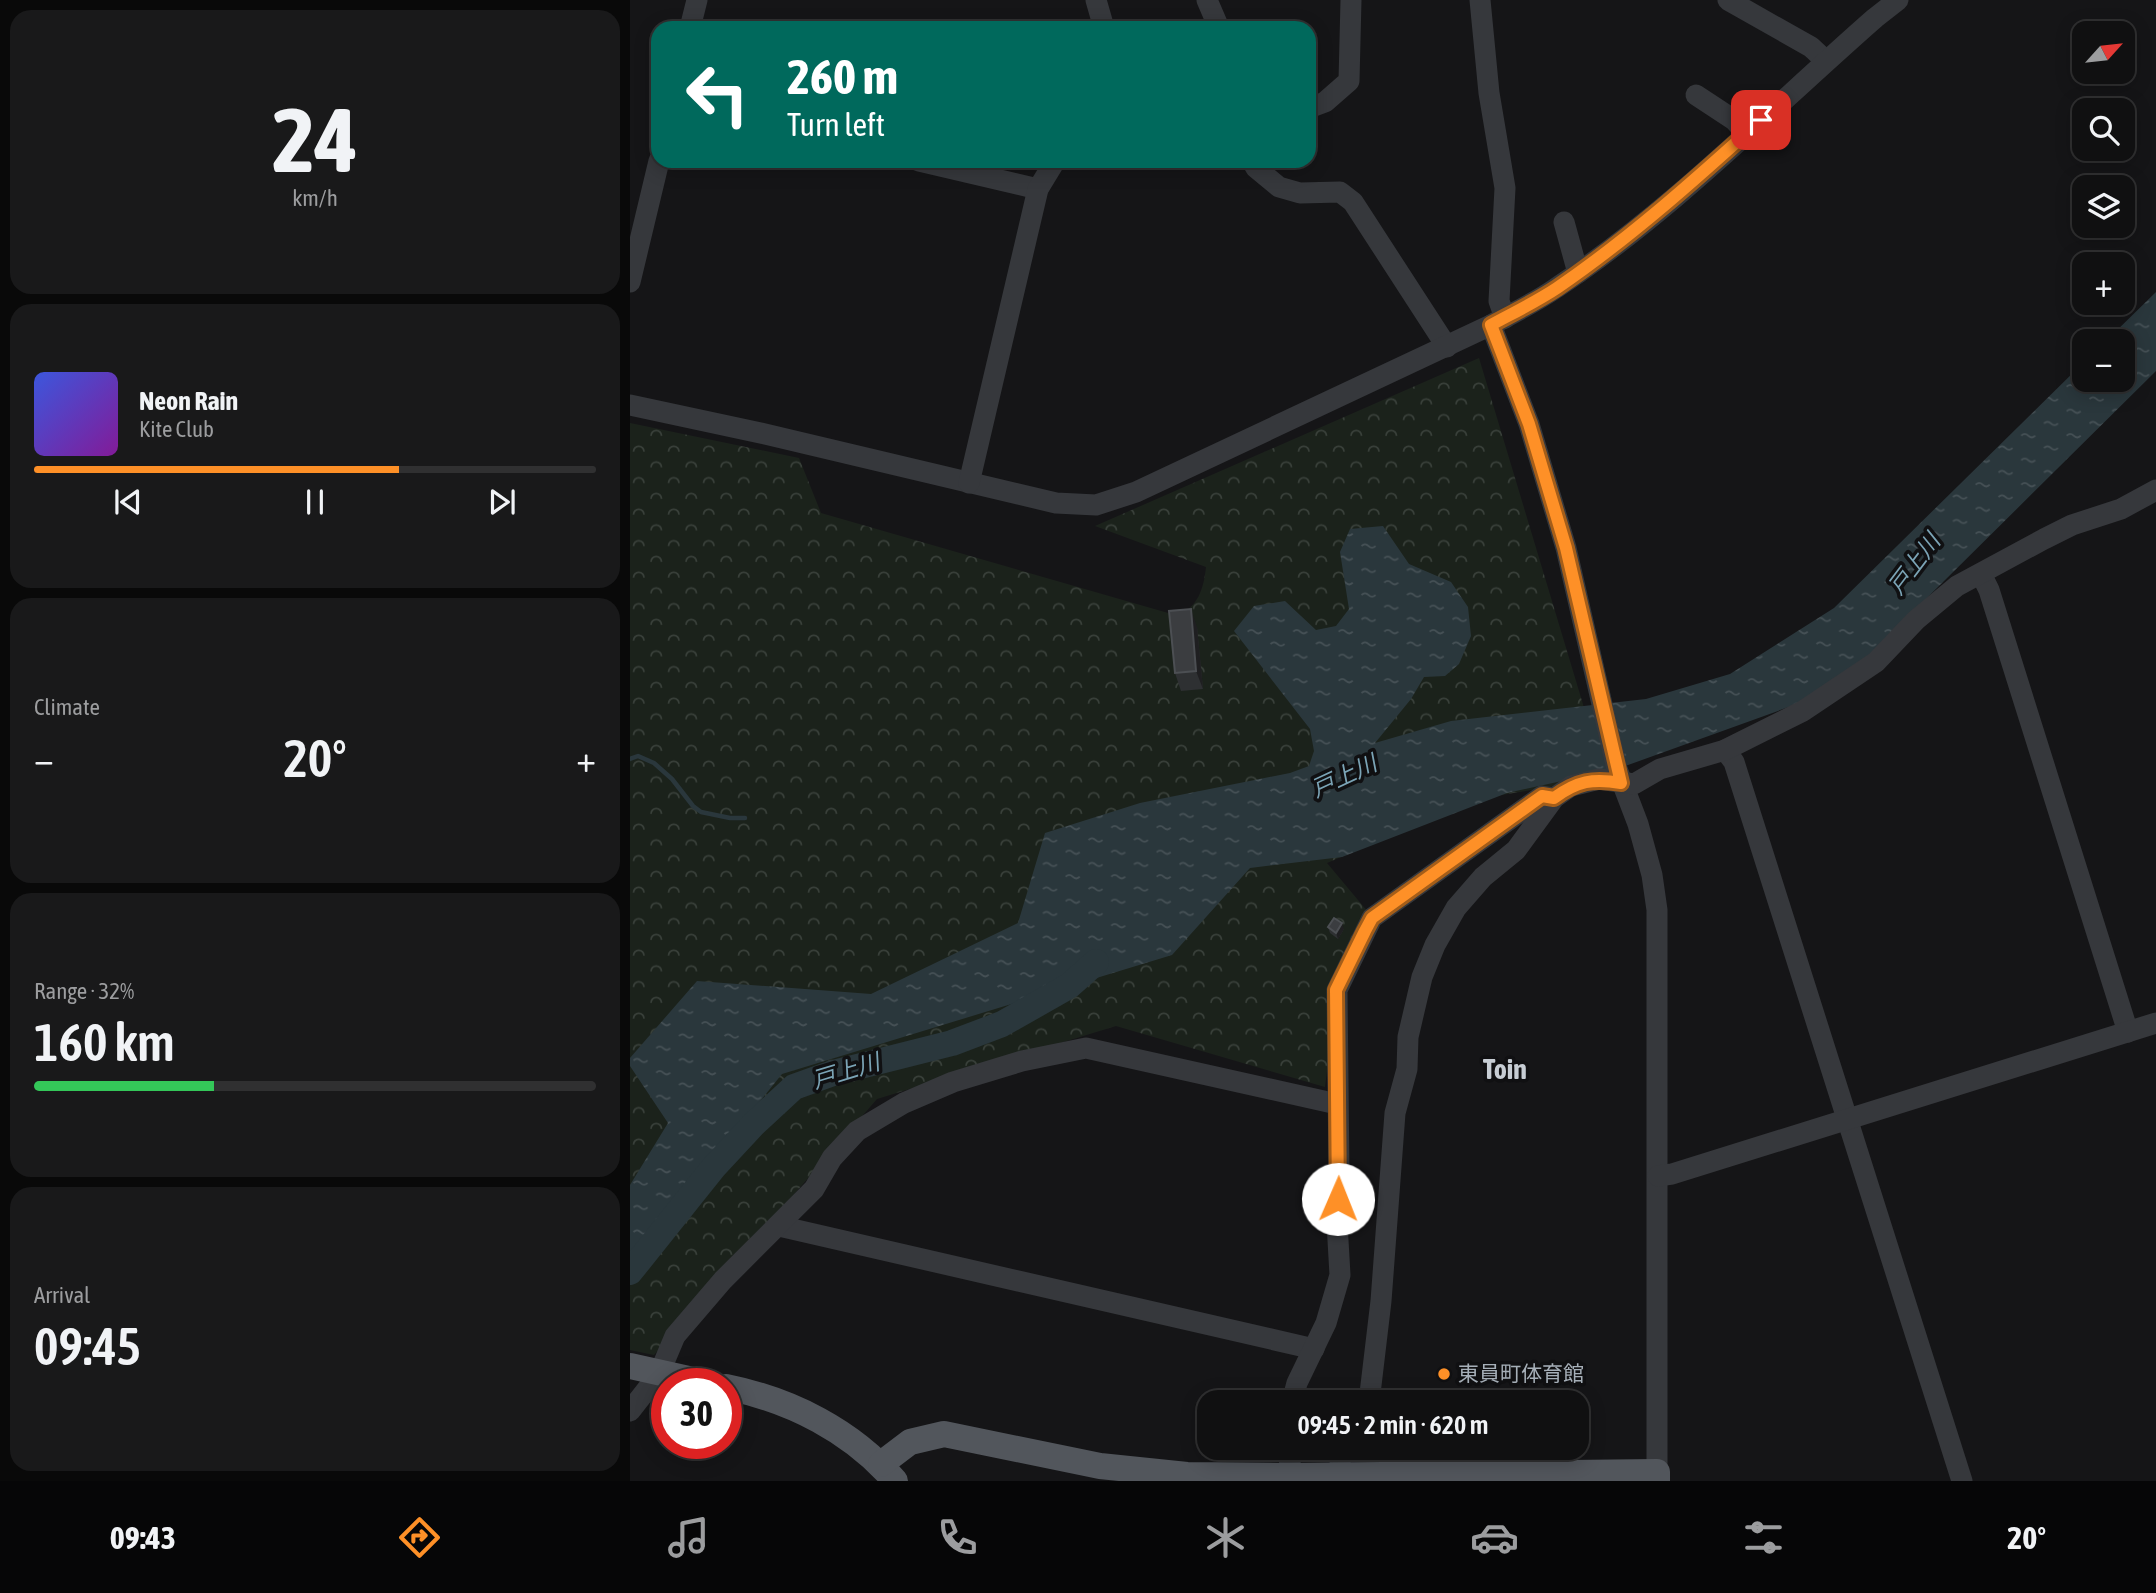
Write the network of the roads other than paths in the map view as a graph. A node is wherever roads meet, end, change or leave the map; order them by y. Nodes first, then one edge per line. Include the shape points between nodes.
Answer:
1 (697, 0) edge
2 (1096, 0) edge
3 (1207, 0) edge
4 (1351, 0) edge
5 (1480, 0) edge
6 (1728, 0) edge
7 (1898, 0) edge
8 (692, 21) edge
9 (1102, 21) edge
10 (1216, 21) edge
11 (1826, 61) junction
12 (1696, 95) dead end
13 (1316, 105) edge
14 (1746, 133) junction
15 (657, 168) edge
16 (949, 168) edge
17 (1051, 168) edge
18 (1256, 168) edge
19 (1038, 189) junction
20 (1564, 222) dead end
21 (1578, 273) junction
22 (630, 282) edge
23 (1498, 322) junction
24 (1447, 347) junction
25 (630, 405) edge
26 (969, 483) junction
27 (2156, 491) edge
28 (1981, 574) junction
29 (1726, 750) junction
30 (1619, 776) junction
31 (1554, 798) junction
32 (2156, 1023) edge
33 (2128, 1032) junction
34 (1337, 1104) junction
35 (1848, 1119) junction
36 (1658, 1176) junction
37 (779, 1226) junction
38 (1314, 1349) junction
39 (641, 1369) edge
40 (742, 1390) edge
41 (1295, 1390) edge
42 (1370, 1390) edge
43 (630, 1411) edge
44 (1290, 1460) edge
45 (1340, 1460) edge
46 (1550, 1460) edge
47 (888, 1473) edge
48 (1339, 1476) junction
49 (1657, 1477) edge
50 (1285, 1479) edge
51 (1550, 1481) edge
52 (1962, 1481) edge

1 - 8 street
2 - 9 street
3 - 10 street
4 - 13 street via 1349,81
5 - 23 street via 1505,188
6 - 11 street via 1811,47
7 - 11 street
11 - 14 street
12 - 14 street
14 - 21 street
15 - 22 street
16 - 19 street
17 - 19 street
18 - 24 street via 1279,187 1300,193 1340,192 1353,202
19 - 26 street
20 - 21 street
21 - 23 street
23 - 24 street
23 - 30 street via 1566,548
24 - 26 street via 1110,502 1072,505
25 - 26 street
27 - 28 street via 2063,530
28 - 29 street via 1957,586 1916,620 1876,662 1803,711
28 - 33 street
29 - 30 street via 1660,769 1634,784
29 - 35 street via 1734,762
30 - 31 street via 1571,786
30 - 36 street via 1638,824 1657,910
31 - 34 street via 1542,796 1372,918 1336,990
31 - 42 street via 1516,850 1483,877 1456,908 1422,977 1395,1114
32 - 33 street
33 - 35 street
34 - 37 street via 1086,1048 1035,1059 953,1082 904,1103 857,1131 832,1158 814,1189
34 - 38 street via 1340,1275
35 - 36 street
35 - 52 street
36 - 49 street
37 - 38 street
37 - 39 street
38 - 41 street
39 - 43 street
40 - 47 main road via 801,1411 842,1432
44 - 50 street
45 - 48 street
46 - 51 street
47 - 50 main road via 910,1442 944,1434 1100,1466
48 - 49 main road
48 - 50 main road

